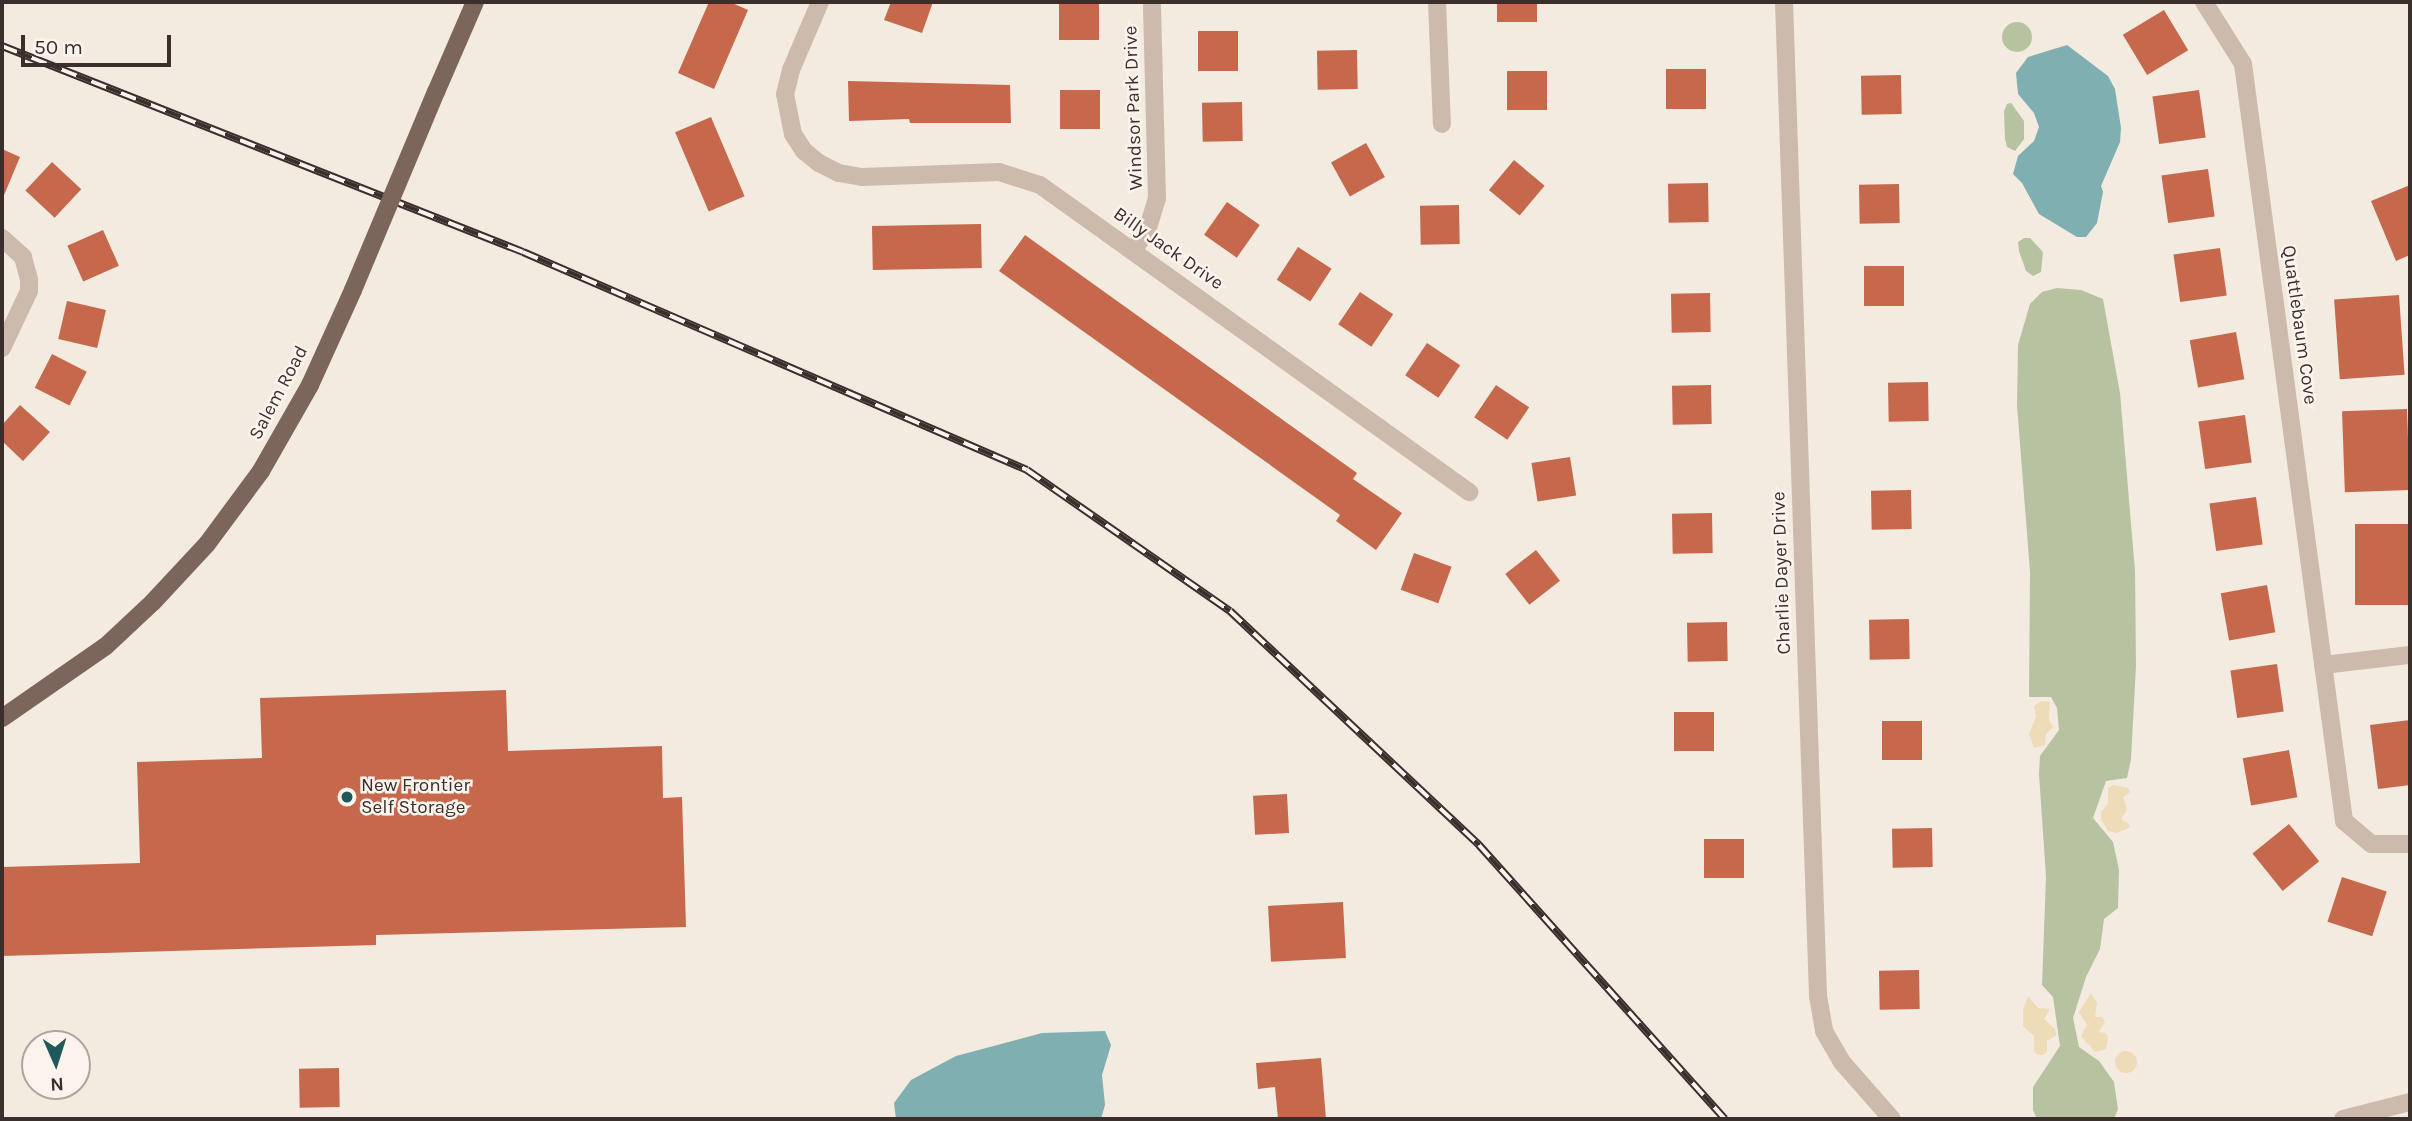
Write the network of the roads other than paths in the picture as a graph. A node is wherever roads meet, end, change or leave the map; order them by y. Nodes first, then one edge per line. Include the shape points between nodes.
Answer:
1 (475, 2) edge
2 (820, 2) edge
3 (1152, 2) edge
4 (1437, 2) edge
5 (1784, 2) edge
6 (2204, 2) edge
7 (1442, 124) dead end
8 (2, 238) edge
9 (1134, 249) junction
10 (2, 348) edge
11 (1469, 492) dead end
12 (2410, 655) edge
13 (2323, 665) junction
14 (2, 718) edge
15 (2410, 844) edge
16 (2410, 1102) edge
17 (1892, 1119) edge
18 (2343, 1119) edge

1 - 14 main road, Salem Road, bridge via 354,290 310,385 261,471 207,544 153,602 106,646
2 - 9 street, Billy Jack Drive via 790,69 785,94 793,134 819,163 862,177 999,172 1019,177 1040,185
3 - 9 street, Windsor Park Drive via 1157,198 1147,231
4 - 7 street
5 - 17 street, Charlie Dayer Drive via 1818,996 1824,1031 1841,1061
6 - 13 street, Quattlebaum Cove via 2243,64
8 - 10 street via 23,257 29,291
9 - 11 street, Billy Jack Drive
12 - 13 street
13 - 15 street, Quattlebaum Cove via 2344,821 2371,844
16 - 18 street

